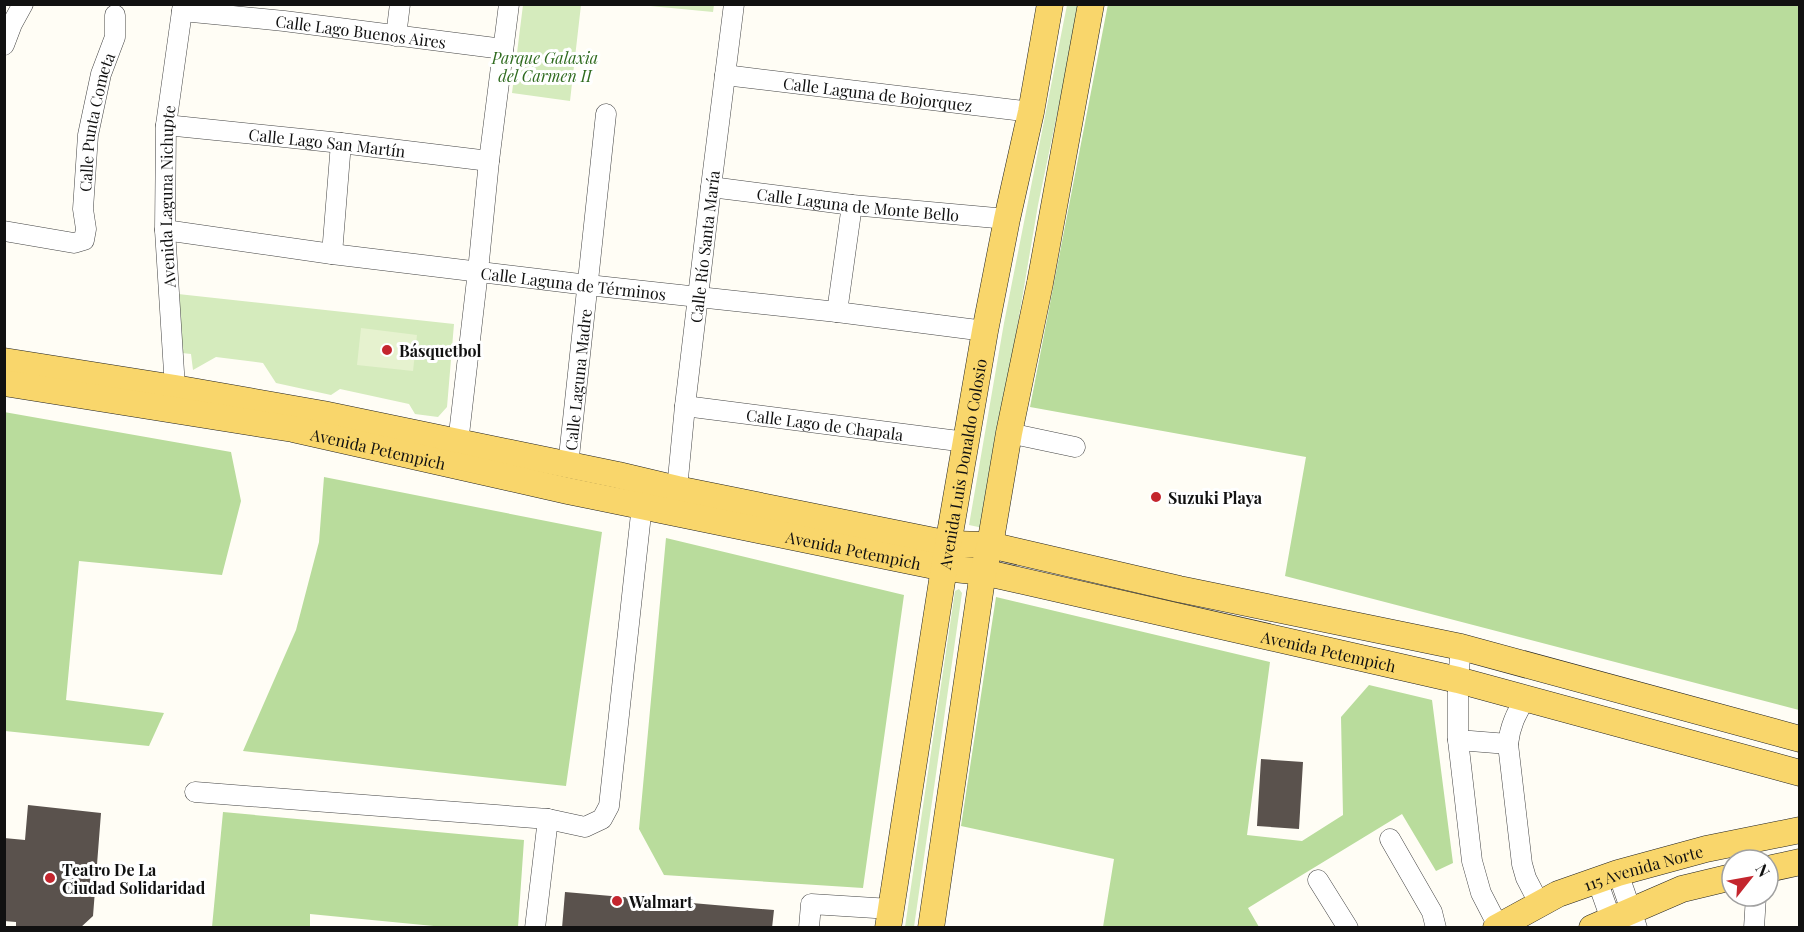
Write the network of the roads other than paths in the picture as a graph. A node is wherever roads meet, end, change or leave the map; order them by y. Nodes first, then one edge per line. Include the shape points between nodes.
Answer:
1 (23, 4) edge
2 (400, 4) edge
3 (509, 4) edge
4 (734, 4) edge
5 (1050, 4) edge
6 (1091, 4) edge
7 (182, 8) edge
8 (285, 13) edge
9 (115, 15) dead end
10 (396, 36) junction
11 (4, 45) edge
12 (503, 49) junction
13 (725, 75) junction
14 (1031, 112) junction
15 (606, 114) dead end
16 (166, 125) junction
17 (341, 142) junction
18 (489, 161) junction
19 (711, 186) junction
20 (852, 205) junction
21 (1007, 219) junction
22 (165, 230) junction
23 (4, 231) edge
24 (332, 254) junction
25 (478, 272) junction
26 (588, 285) junction
27 (698, 296) junction
28 (837, 312) junction
29 (985, 331) junction
30 (4, 362) edge
31 (4, 383) edge
32 (176, 388) junction
33 (685, 406) junction
34 (1009, 433) junction
35 (966, 442) junction
36 (458, 443) junction
37 (1075, 447) dead end
38 (568, 466) junction
39 (677, 489) junction
40 (642, 505) junction
41 (990, 545) junction
42 (946, 556) junction
43 (983, 572) junction
44 (1461, 647) junction
45 (1458, 680) junction
46 (1525, 699) junction
47 (1800, 739) edge
48 (1458, 740) junction
49 (1508, 744) junction
50 (1800, 773) edge
51 (195, 792) dead end
52 (548, 819) junction
53 (1800, 830) edge
54 (1390, 839) dead end
55 (1800, 862) edge
56 (1780, 866) edge
57 (1608, 877) junction
58 (1318, 880) dead end
59 (1720, 880) edge
60 (1539, 903) junction
61 (1755, 908) edge
62 (890, 918) edge
63 (1617, 922) edge
64 (535, 927) edge
65 (809, 927) edge
66 (931, 927) edge
67 (1348, 927) edge
68 (1436, 927) edge
69 (1497, 927) edge
70 (1754, 927) edge

1 - 11 street
2 - 10 street
3 - 12 street
4 - 13 street, Calle Río Santa María
5 - 14 main road, Avenida Luis Donaldo Colosio
6 - 34 main road
7 - 8 street, Calle Lago Buenos Aires
7 - 16 street, Avenida Laguna Nichupte
8 - 10 street, Calle Lago Buenos Aires
9 - 23 street, Calle Punta Cometa via 115,37 101,74 88,135 84,240 74,243
10 - 12 street, Calle Lago Buenos Aires
12 - 18 street
13 - 14 street, Calle Laguna de Bojorquez
13 - 19 street, Calle Río Santa María
14 - 21 main road, Avenida Luis Donaldo Colosio
15 - 26 street, Calle Laguna Madre
16 - 17 street, Calle Lago San Martín
16 - 22 street, Avenida Laguna Nichupte
17 - 18 street, Calle Lago San Martín
17 - 24 street
18 - 25 street
19 - 20 street, Calle Laguna de Monte Bello
19 - 27 street, Calle Río Santa María
20 - 21 street, Calle Laguna de Monte Bello
20 - 28 street
21 - 29 main road, Avenida Luis Donaldo Colosio
22 - 24 street, Calle Laguna de Términos
22 - 32 street, Avenida Laguna Nichupte
24 - 25 street, Calle Laguna de Términos
25 - 26 street, Calle Laguna de Términos
25 - 36 street
26 - 27 street, Calle Laguna de Términos
26 - 38 street, Calle Laguna Madre
27 - 28 street, Calle Laguna de Términos
27 - 33 street, Calle Río Santa María
28 - 29 street, Calle Laguna de Términos
29 - 35 main road, Avenida Luis Donaldo Colosio
30 - 32 main road, Avenida Petempich
31 - 40 main road, Avenida Petempich via 293,429
32 - 36 main road, Avenida Petempich
33 - 35 street, Calle Lago de Chapala
33 - 39 street, Calle Río Santa María
34 - 37 street
34 - 41 main road
35 - 42 main road, Avenida Luis Donaldo Colosio
36 - 38 main road, Avenida Petempich
38 - 39 main road, Avenida Petempich
39 - 42 main road, Avenida Petempich
40 - 42 main road, Avenida Petempich
40 - 52 street via 609,806 602,819 585,827
41 - 42 main road, Avenida Petempich
41 - 43 main road
41 - 44 main road, Avenida Petempich via 1179,589
42 - 43 main road, Avenida Petempich
42 - 62 main road, Avenida Luis Donaldo Colosio
43 - 45 main road, Avenida Petempich
43 - 66 main road
44 - 45 street
44 - 47 main road, Avenida Petempich
45 - 46 main road, Avenida Petempich
45 - 48 street
46 - 49 street via 1513,719
46 - 50 main road, Avenida Petempich
48 - 49 street
48 - 69 street via 1472,861
49 - 60 street via 1522,864
51 - 52 street
52 - 64 street
53 - 57 main road, 115 Avenida Norte via 1706,849
54 - 68 street via 1432,912
55 - 56 main road
57 - 60 main road, 115 Avenida Norte
57 - 63 street
58 - 67 street
59 - 63 main road, 115 Avenida Norte via 1682,889
60 - 69 main road, 115 Avenida Norte
61 - 70 street
62 - 65 street via 811,904

